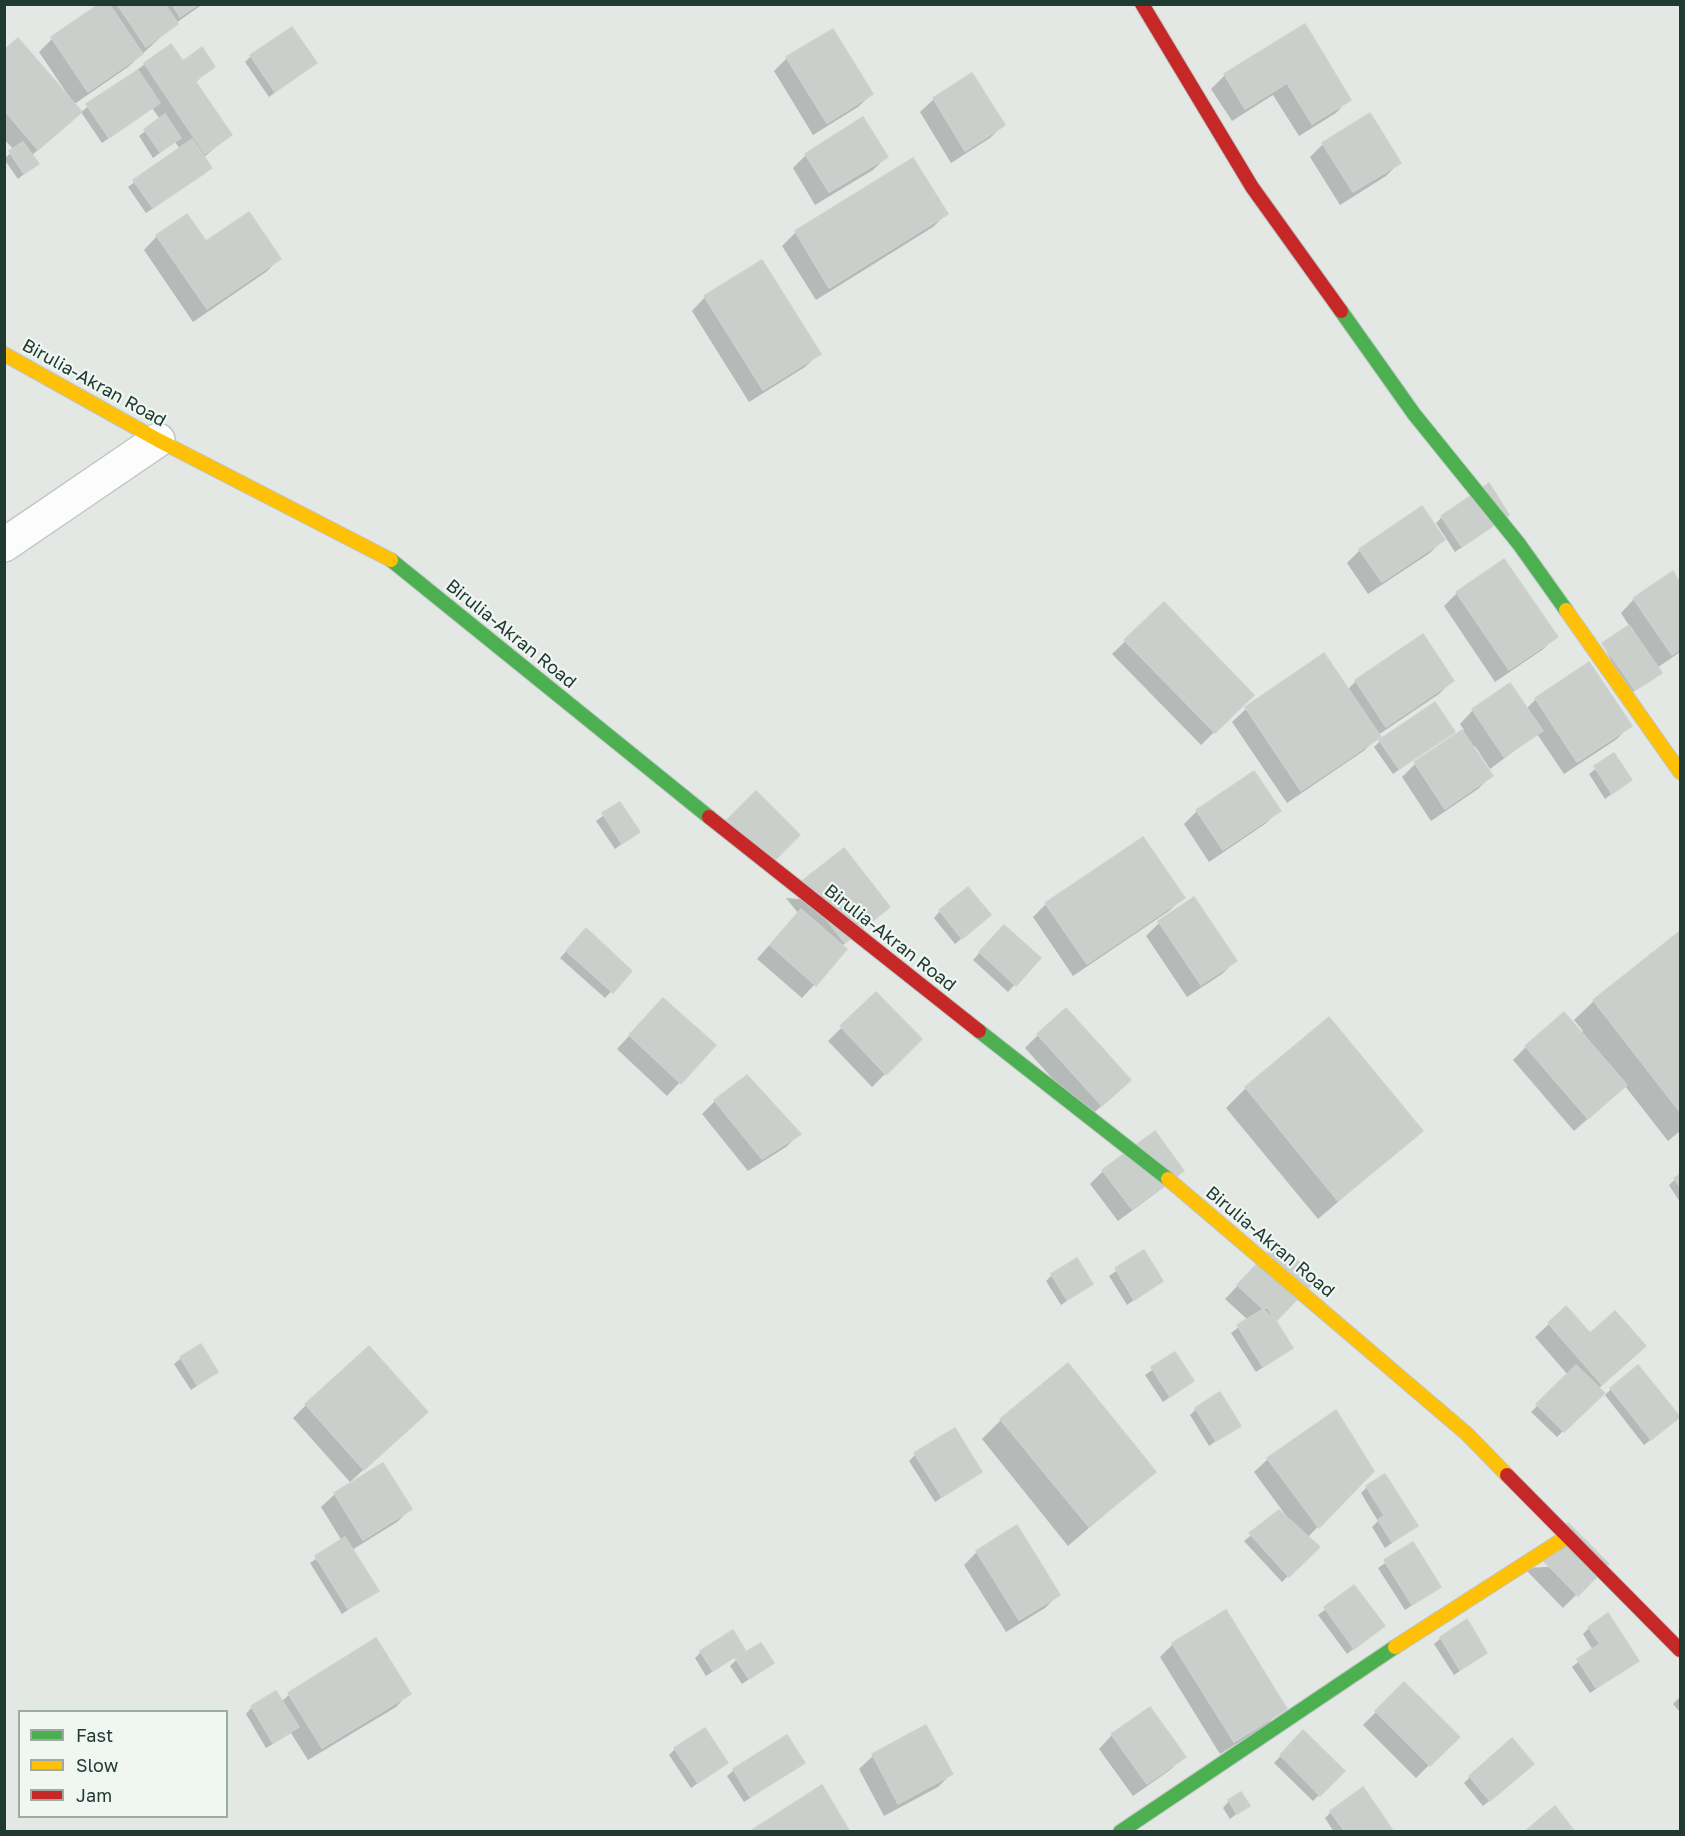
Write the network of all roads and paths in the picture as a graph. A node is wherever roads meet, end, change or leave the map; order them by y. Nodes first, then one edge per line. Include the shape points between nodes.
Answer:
1 (1142, 4) edge
2 (4, 354) edge
3 (158, 440) junction
4 (4, 545) edge
5 (1680, 772) edge
6 (1568, 1536) junction
7 (1680, 1650) edge
8 (1120, 1832) edge

1 - 5 street via 1252,188 1414,414 1519,544
2 - 3 street, Birulia-Akran Road
3 - 4 street
3 - 6 street, Birulia-Akran Road via 386,556 823,909 1165,1177 1467,1434
6 - 7 street, Birulia-Akran Road
6 - 8 street via 1326,1691

